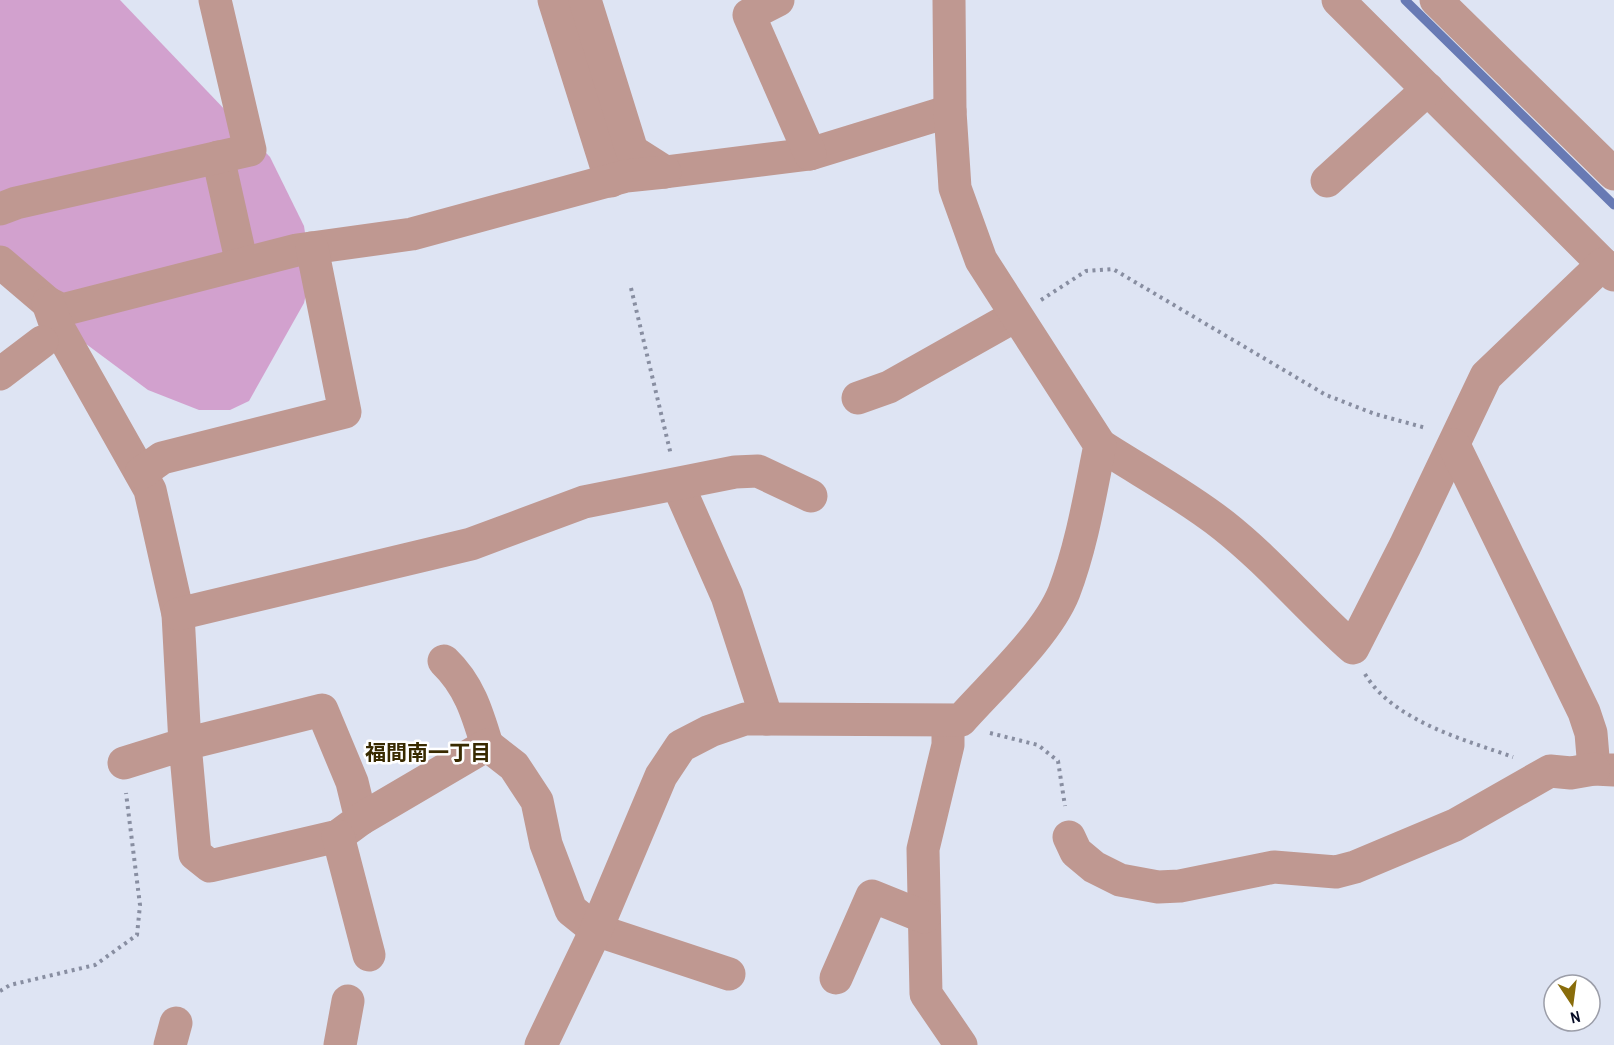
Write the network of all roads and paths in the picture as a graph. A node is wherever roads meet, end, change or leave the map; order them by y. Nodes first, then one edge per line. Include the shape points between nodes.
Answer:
1 (215, 0) edge
2 (554, 0) edge
3 (585, 0) edge
4 (778, 0) edge
5 (949, 0) edge
6 (1436, 0) edge
7 (1357, 7) edge
8 (1428, 89) junction
9 (950, 111) junction
10 (810, 154) junction
11 (218, 157) junction
12 (664, 172) junction
13 (1614, 174) edge
14 (611, 181) junction
15 (1327, 181) dead end
16 (0, 209) edge
17 (312, 248) junction
18 (0, 262) edge
19 (242, 264) junction
20 (1608, 269) edge
21 (631, 288) dead end
22 (48, 303) junction
23 (1015, 316) junction
24 (42, 342) dead end
25 (0, 374) edge
26 (858, 398) dead end
27 (1100, 445) junction
28 (1454, 445) junction
29 (141, 473) junction
30 (678, 485) junction
31 (811, 496) dead end
32 (178, 614) junction
33 (1353, 648) junction
34 (444, 661) dead end
35 (766, 719) junction
36 (955, 721) junction
37 (185, 744) junction
38 (487, 745) junction
39 (124, 763) joint
40 (1604, 770) edge
41 (1550, 771) junction
42 (349, 828) junction
43 (1069, 837) joint
44 (924, 917) junction
45 (596, 930) junction
46 (369, 955) dead end
47 (729, 974) dead end
48 (836, 978) dead end
49 (0, 991) edge
50 (348, 1001) dead end
51 (340, 1045) edge
52 (541, 1045) edge
53 (961, 1045) edge

1 - 11 street via 250,150
2 - 14 street
3 - 12 street via 632,151
4 - 10 street via 749,15
5 - 9 street
6 - 13 street
7 - 8 street
8 - 15 street
8 - 20 street
9 - 10 street
9 - 23 street via 956,188 981,260
10 - 12 street
11 - 16 street
11 - 19 street
12 - 14 street
14 - 17 street via 412,234
17 - 19 street
17 - 29 street via 345,412 162,458
18 - 22 street
19 - 22 street via 62,310
20 - 28 street via 1486,375
21 - 30 path
22 - 29 street
23 - 26 street via 889,387
23 - 27 street
23 - 28 path via 1086,271 1113,269 1326,395 1375,414 1442,432
24 - 25 street
27 - 33 street via 1221,524 1276,571
27 - 36 street via 1084,523 1063,593 1045,626
28 - 33 street
28 - 40 street via 1584,712
29 - 32 street via 150,490
30 - 31 street via 758,471
30 - 32 street via 584,502 471,544
30 - 35 street via 727,596
32 - 37 street
33 - 41 path via 1370,682 1395,705 1464,742
34 - 38 street via 460,677 477,711
35 - 36 street
35 - 45 street via 745,719 681,746 660,776
36 - 43 path via 974,730 1038,745 1058,761
36 - 44 street via 923,849
37 - 39 street
37 - 42 street via 322,711 352,782
37 - 42 street via 195,854 210,866
38 - 42 street
38 - 45 street via 514,766 537,801 546,844 572,910
39 - 49 path via 140,905 137,935 95,965 10,985
40 - 41 street
41 - 43 street via 1455,825 1336,872 1274,867 1158,887 1120,880 1094,867 1076,852
42 - 46 street
44 - 48 street via 872,896
44 - 53 street via 926,994
45 - 47 street
45 - 52 street
50 - 51 street

